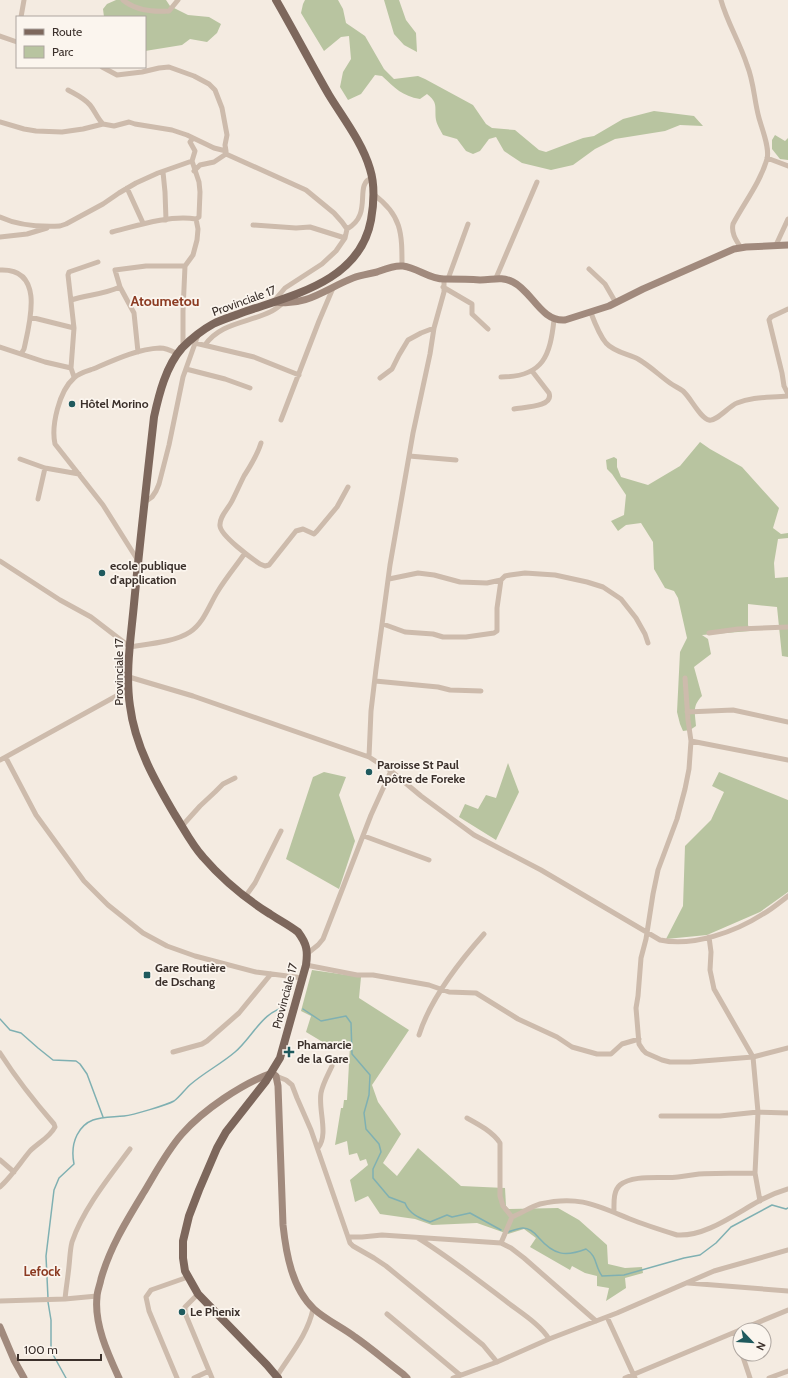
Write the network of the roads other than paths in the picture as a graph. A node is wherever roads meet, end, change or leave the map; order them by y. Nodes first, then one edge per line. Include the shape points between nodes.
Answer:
1 (24, 0) edge
2 (123, 0) edge
3 (178, 0) edge
4 (276, 0) edge
5 (721, 0) edge
6 (21, 16) edge
7 (0, 36) edge
8 (16, 42) edge
9 (104, 68) edge
10 (68, 90) dead end
11 (0, 122) edge
12 (103, 124) junction
13 (193, 138) junction
14 (226, 152) junction
15 (767, 158) junction
16 (192, 161) junction
17 (788, 166) edge
18 (194, 171) junction
19 (163, 172) junction
20 (372, 178) junction
21 (537, 182) dead end
22 (127, 188) junction
23 (373, 194) junction
24 (0, 217) edge
25 (788, 219) edge
26 (166, 220) junction
27 (196, 220) junction
28 (143, 223) junction
29 (468, 224) dead end
30 (253, 225) dead end
31 (50, 226) junction
32 (346, 229) junction
33 (112, 232) dead end
34 (0, 237) edge
35 (345, 238) junction
36 (776, 245) junction
37 (788, 245) edge
38 (741, 248) junction
39 (98, 262) dead end
40 (185, 266) junction
41 (402, 266) junction
42 (589, 269) dead end
43 (0, 270) edge
44 (496, 278) junction
45 (445, 282) junction
46 (120, 287) junction
47 (333, 288) junction
48 (71, 300) junction
49 (278, 302) junction
50 (616, 303) junction
51 (788, 309) edge
52 (590, 313) junction
53 (30, 317) junction
54 (554, 320) junction
55 (74, 328) junction
56 (434, 328) junction
57 (488, 328) dead end
58 (196, 339) junction
59 (205, 345) junction
60 (0, 347) edge
61 (184, 347) junction
62 (138, 352) junction
63 (21, 354) junction
64 (178, 354) junction
65 (71, 368) junction
66 (186, 369) junction
67 (532, 370) junction
68 (299, 375) junction
69 (74, 377) junction
70 (501, 377) dead end
71 (380, 378) dead end
72 (250, 388) dead end
73 (788, 395) edge
74 (514, 409) dead end
75 (281, 420) dead end
76 (261, 443) dead end
77 (409, 456) junction
78 (20, 459) dead end
79 (456, 460) dead end
80 (45, 468) junction
81 (79, 474) junction
82 (348, 487) dead end
83 (38, 499) dead end
84 (145, 502) junction
85 (245, 553) junction
86 (138, 560) junction
87 (0, 561) edge
88 (389, 579) junction
89 (501, 580) junction
90 (383, 624) junction
91 (788, 627) edge
92 (709, 633) dead end
93 (648, 643) dead end
94 (130, 647) junction
95 (129, 677) junction
96 (686, 678) dead end
97 (375, 681) junction
98 (129, 689) junction
99 (482, 691) dead end
100 (688, 712) junction
101 (788, 722) edge
102 (691, 741) junction
103 (369, 757) junction
104 (6, 758) junction
105 (0, 760) edge
106 (788, 760) edge
107 (391, 771) junction
108 (235, 778) dead end
109 (182, 826) junction
110 (281, 831) dead end
111 (364, 836) junction
112 (429, 860) dead end
113 (788, 896) edge
114 (245, 897) junction
115 (647, 933) junction
116 (484, 934) dead end
117 (709, 937) junction
118 (308, 953) junction
119 (306, 965) junction
120 (271, 974) junction
121 (303, 978) junction
122 (442, 990) junction
123 (419, 1035) dead end
124 (639, 1039) junction
125 (788, 1048) edge
126 (173, 1052) dead end
127 (0, 1053) edge
128 (753, 1057) junction
129 (332, 1066) dead end
130 (274, 1074) junction
131 (758, 1112) junction
132 (788, 1113) edge
133 (661, 1116) dead end
134 (467, 1118) dead end
135 (318, 1148) junction
136 (130, 1149) dead end
137 (0, 1160) edge
138 (14, 1172) junction
139 (755, 1173) junction
140 (0, 1187) edge
141 (788, 1189) edge
142 (760, 1201) junction
143 (614, 1211) junction
144 (512, 1217) junction
145 (348, 1237) junction
146 (416, 1237) junction
147 (501, 1243) junction
148 (788, 1250) edge
149 (188, 1277) junction
150 (687, 1282) junction
151 (788, 1291) edge
152 (198, 1294) junction
153 (97, 1296) junction
154 (65, 1299) junction
155 (0, 1301) edge
156 (314, 1309) junction
157 (788, 1310) edge
158 (387, 1314) dead end
159 (607, 1317) junction
160 (596, 1321) junction
161 (760, 1322) edge
162 (0, 1327) edge
163 (732, 1334) edge
164 (549, 1339) junction
165 (497, 1362) junction
166 (745, 1362) edge
167 (209, 1371) junction
168 (788, 1371) edge
169 (460, 1375) junction
170 (634, 1376) edge
171 (277, 1377) edge
172 (24, 1378) edge
173 (120, 1378) edge
174 (177, 1378) edge
175 (194, 1378) edge
176 (212, 1378) edge
177 (406, 1378) edge
178 (453, 1378) edge
179 (625, 1378) edge
180 (750, 1378) edge
181 (769, 1378) edge

1 - 6 street
2 - 3 street via 158,12 170,11
4 - 20 main road, Provinciale 17 via 360,147
5 - 15 street via 748,66
7 - 8 street
9 - 14 street via 117,75 169,67 209,84 215,90 222,108 227,135
10 - 12 street via 90,104
11 - 12 street via 24,129 52,132
12 - 13 street via 114,126 130,122 172,130
13 - 14 street
13 - 16 street via 190,142 194,151
14 - 18 street via 214,162 200,166
14 - 32 street via 306,190 334,213
15 - 17 street
15 - 38 street via 733,224 734,236
16 - 18 street
16 - 19 street
18 - 27 street via 200,192 199,216
19 - 22 street
19 - 26 street
20 - 23 main road, Provinciale 17
20 - 32 street via 364,182 359,217
21 - 44 street
22 - 28 street
22 - 31 street via 66,224
23 - 41 street via 383,201 397,222 401,232
23 - 49 main road, Provinciale 17 via 369,228 361,245 340,271 316,286
24 - 31 street via 21,224
25 - 36 street
26 - 27 street
26 - 28 street
27 - 40 street via 197,240 193,255
28 - 33 street
29 - 45 street
30 - 35 street via 310,228
31 - 34 street via 27,234
32 - 35 street
35 - 49 street via 322,264 285,288
36 - 37 street
36 - 38 street
38 - 50 street via 708,260
39 - 48 street via 70,272 67,279
40 - 46 street via 146,266 115,270
40 - 61 street
41 - 45 street
41 - 47 street via 353,278
42 - 50 street via 605,284
43 - 53 street via 12,271 25,279 30,288
44 - 45 street
44 - 54 street via 519,285
45 - 56 street
45 - 57 street via 472,304 472,314
46 - 48 street
46 - 62 street via 134,313
47 - 49 street via 306,300
47 - 68 street
48 - 55 street
49 - 58 main road, Provinciale 17 via 214,323
49 - 59 street via 270,312 220,330 211,336
50 - 52 street
51 - 73 street via 769,320
52 - 54 street via 565,320
52 - 73 street via 607,344 639,360 679,388 709,420 715,420 726,409 747,399
53 - 55 street
53 - 63 street
54 - 67 street via 549,350 539,365
55 - 65 street
56 - 71 street via 408,340 392,369
56 - 77 street
58 - 59 street
58 - 61 main road, Provinciale 17
58 - 66 street
59 - 68 street via 254,357
60 - 63 street
61 - 64 main road, Provinciale 17
62 - 64 street via 161,348
62 - 69 street
63 - 65 street
64 - 84 main road, Provinciale 17 via 158,396
65 - 69 street
66 - 72 street
66 - 84 street via 160,480 156,492
67 - 70 street via 521,375
67 - 74 street via 549,393 549,400 545,404
68 - 75 street
69 - 81 street via 63,393 56,416 54,438 58,449
76 - 85 street via 253,464 221,520 220,527 223,533
77 - 79 street
77 - 88 street
78 - 80 street
80 - 81 street
80 - 83 street
81 - 86 street via 104,505
82 - 85 street via 337,507 314,534 303,529 296,531 269,565 260,564
84 - 86 main road, Provinciale 17
85 - 94 street via 196,627 178,637
86 - 94 main road, Provinciale 17
87 - 94 street via 60,600 92,617
88 - 89 street via 418,573 460,582 483,583
88 - 90 street
89 - 90 street via 497,631 494,633 442,638 433,634 405,632
89 - 93 street via 505,576 525,573 555,575 600,586 614,594 632,612
90 - 97 street
91 - 92 street
94 - 95 main road, Provinciale 17
95 - 98 main road, Provinciale 17
95 - 103 street via 193,696
96 - 100 street
97 - 99 street
97 - 103 street
98 - 104 street
98 - 109 main road, Provinciale 17 via 134,730 157,785
100 - 101 street via 733,710
100 - 102 street
102 - 106 street
102 - 115 street via 685,789 658,870
103 - 107 street
104 - 105 street
104 - 120 street via 36,816 84,881 108,905 143,933 167,946 195,956
107 - 111 street
107 - 115 street via 474,835 541,870
108 - 109 street via 222,784
109 - 114 main road, Provinciale 17 via 203,857
110 - 114 street
111 - 112 street
111 - 118 street via 323,939
113 - 117 street via 747,923
114 - 118 main road, Provinciale 17 via 298,932 305,940
115 - 117 street via 667,941
115 - 124 street via 641,958 636,1008
116 - 122 street
117 - 128 street via 710,970 714,989
118 - 119 main road, Provinciale 17
119 - 121 main road, Provinciale 17
119 - 122 street via 429,985
120 - 121 street
120 - 126 street via 239,1013 213,1037 202,1044
121 - 130 main road, Provinciale 17
122 - 123 street via 431,1005
122 - 124 street via 476,993 518,1019 577,1049 606,1055 622,1044
124 - 128 street via 639,1044 646,1053 670,1062
125 - 128 street
127 - 138 street via 55,1127 30,1151
128 - 131 street
129 - 135 street via 321,1092 323,1135
130 - 135 street via 292,1085
130 - 149 main road, Provinciale 17 via 226,1132 198,1190 183,1241 183,1258
130 - 153 street via 259,1077 212,1108 191,1124 175,1142 121,1230 106,1262
130 - 156 street via 278,1086 285,1248 296,1282
131 - 132 street
131 - 133 street via 720,1116
131 - 139 street
134 - 144 street via 500,1143 500,1196 503,1206
135 - 145 street
136 - 154 street via 85,1213 72,1241
137 - 138 street
138 - 140 street
139 - 142 street
139 - 143 street via 635,1179 619,1186 615,1194
141 - 142 street
142 - 143 street via 705,1231 686,1236 677,1235
143 - 144 street via 568,1200 539,1205
144 - 147 street
145 - 146 street
145 - 165 street via 352,1246 386,1266 483,1345
146 - 147 street
146 - 164 street via 518,1310
147 - 160 street via 524,1258
148 - 150 street via 714,1271
149 - 152 main road, Provinciale 17
149 - 174 street via 151,1290 146,1297 149,1311
150 - 151 street
150 - 159 street
152 - 167 street via 185,1306 185,1313
152 - 171 main road, Provinciale 17
153 - 154 street
153 - 173 street via 101,1329 109,1356
154 - 155 street
156 - 171 street via 305,1333
156 - 177 street via 355,1337
157 - 161 street
158 - 169 street
159 - 160 street
159 - 170 street
160 - 164 street
162 - 172 street
163 - 170 street
164 - 165 street
165 - 169 street
166 - 180 street
167 - 175 street
167 - 176 street
168 - 181 street
169 - 178 street
170 - 179 street

